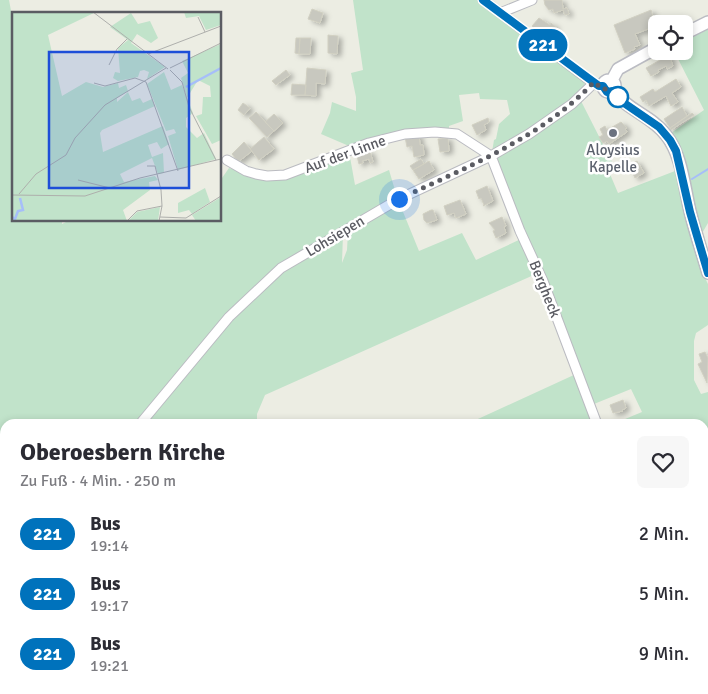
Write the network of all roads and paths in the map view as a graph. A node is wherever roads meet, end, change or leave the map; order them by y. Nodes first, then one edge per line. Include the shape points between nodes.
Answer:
1 (483, 0) edge
2 (532, 0) edge
3 (500, 13) junction
4 (708, 22) edge
5 (693, 30) edge
6 (648, 52) edge
7 (606, 85) junction
8 (491, 156) junction
9 (227, 160) dead end
10 (708, 273) edge
11 (144, 419) edge
12 (595, 419) edge

1 - 3 street
2 - 3 street
3 - 7 street
4 - 5 street
6 - 7 street via 618,69
7 - 8 street, Lohsiepen
7 - 10 street via 624,103 664,132 673,146
8 - 9 street, Auf der Linne via 457,134 435,132 405,134 369,143 284,175 256,174
8 - 11 street, Lohsiepen via 399,199 281,268 229,317
8 - 12 street, Bergheck

